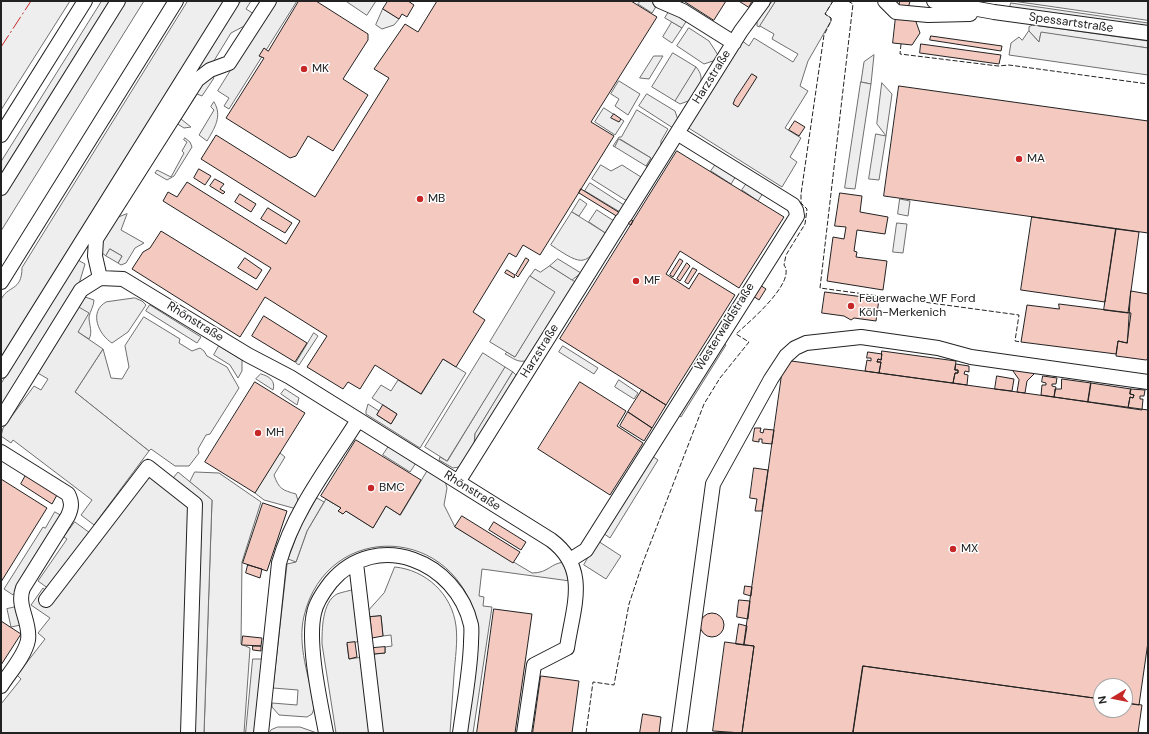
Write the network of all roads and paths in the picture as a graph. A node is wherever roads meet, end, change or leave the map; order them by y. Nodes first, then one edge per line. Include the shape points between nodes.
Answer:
1 (85, 1) edge
2 (118, 1) edge
3 (176, 1) edge
4 (232, 1) edge
5 (269, 1) edge
6 (660, 1) edge
7 (763, 1) edge
8 (886, 1) edge
9 (934, 1) edge
10 (994, 12) junction
11 (1148, 34) edge
12 (734, 43) junction
13 (677, 133) junction
14 (1, 135) edge
15 (1, 188) edge
16 (100, 278) junction
17 (1, 282) edge
18 (1, 371) edge
19 (1148, 382) edge
20 (1, 419) edge
21 (358, 420) junction
22 (1, 452) edge
23 (458, 482) junction
24 (570, 560) junction
25 (356, 563) junction
26 (46, 600) dead end
27 (1, 686) edge
28 (188, 733) edge
29 (261, 733) edge
30 (326, 733) edge
31 (376, 733) edge
32 (460, 733) edge
33 (524, 733) edge
34 (678, 733) edge

1 - 14 lane
2 - 15 lane
3 - 17 lane
4 - 18 lane
5 - 16 lane via 229,63 210,70 197,80 96,239 95,256
6 - 12 lane via 683,11
7 - 12 lane, Harzstraße
8 - 10 lane via 896,12 922,15
9 - 10 lane
10 - 11 lane, Spessartstraße
12 - 13 lane, Harzstraße
13 - 23 lane, Harzstraße
13 - 24 lane, Westerwaldstraße via 793,205 797,216 586,550
16 - 20 lane via 81,290
16 - 21 lane, Rhönstraße via 123,279
19 - 34 lane via 970,357 938,348 860,337 806,343 795,348 786,356 771,379 714,484
21 - 23 lane, Rhönstraße
21 - 29 lane via 300,511 283,549 279,563
22 - 27 lane via 68,494 72,508 23,588 20,599 28,640
23 - 24 lane, Rhönstraße via 551,540
24 - 33 lane via 575,572 576,585 567,648 534,665
25 - 30 lane via 337,575 323,592 314,612 311,632
25 - 31 lane
25 - 32 lane via 386,555 410,558 429,566 448,582 463,602 471,626
26 - 28 lane via 148,467 195,504

